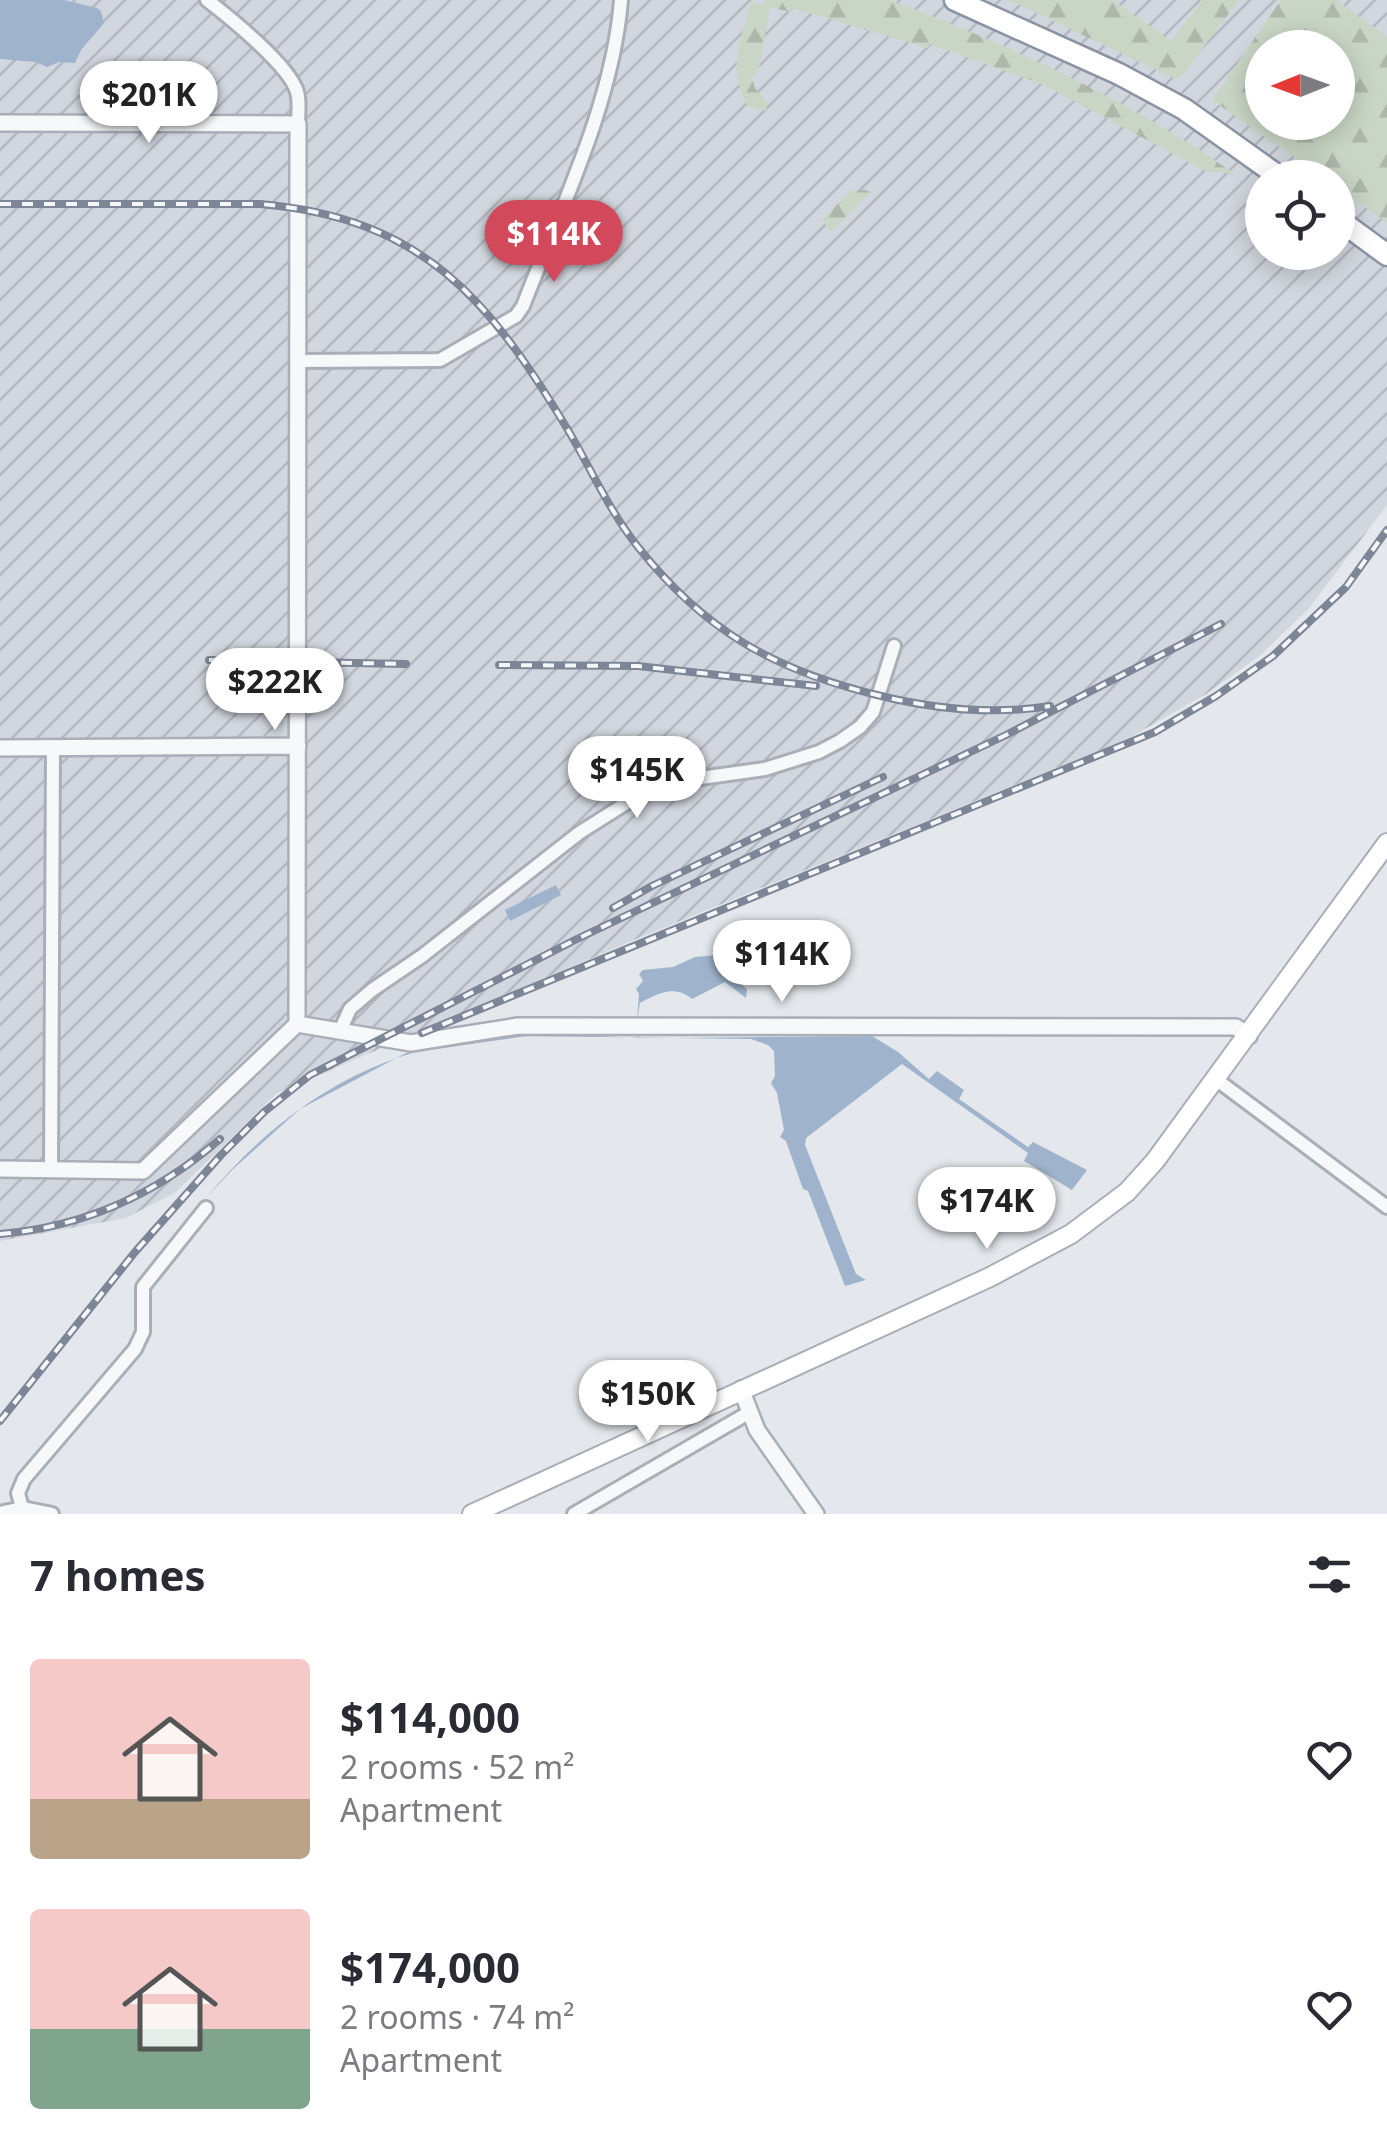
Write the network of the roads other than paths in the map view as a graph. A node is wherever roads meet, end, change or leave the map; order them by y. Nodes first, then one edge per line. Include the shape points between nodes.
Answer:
1 (207, 0) edge
2 (621, 0) edge
3 (955, 0) edge
4 (0, 124) edge
5 (298, 124) junction
6 (1255, 160) edge
7 (1355, 231) edge
8 (1387, 255) edge
9 (298, 361) junction
10 (894, 646) dead end
11 (298, 746) junction
12 (0, 748) edge
13 (53, 748) junction
14 (1387, 843) edge
15 (296, 1024) junction
16 (340, 1031) junction
17 (1249, 1036) junction
18 (1217, 1080) junction
19 (0, 1170) edge
20 (51, 1170) junction
21 (206, 1208) dead end
22 (1387, 1208) edge
23 (742, 1390) junction
24 (750, 1412) junction
25 (22, 1508) junction
26 (0, 1512) edge
27 (52, 1514) edge
28 (472, 1514) edge
29 (574, 1514) edge
30 (816, 1514) edge

1 - 5 street via 288,76 297,91
2 - 9 street via 596,114 516,316 440,360
3 - 6 highway via 1119,74
4 - 5 street
5 - 9 street
7 - 8 highway
9 - 11 street
10 - 16 street via 873,712 840,741 765,769 679,781 639,795 372,990 350,1008
11 - 13 street
11 - 15 street
12 - 13 street
13 - 20 street
14 - 17 main road
15 - 16 street
15 - 20 street via 142,1171
16 - 17 street via 411,1043 518,1026 1220,1026
17 - 18 main road
18 - 22 street
18 - 23 main road via 1155,1162 1071,1234
19 - 20 street
21 - 25 street via 143,1288 143,1332 135,1349 24,1479 18,1493
23 - 24 street
23 - 28 main road
24 - 29 street
24 - 30 street
25 - 26 street
25 - 27 street

